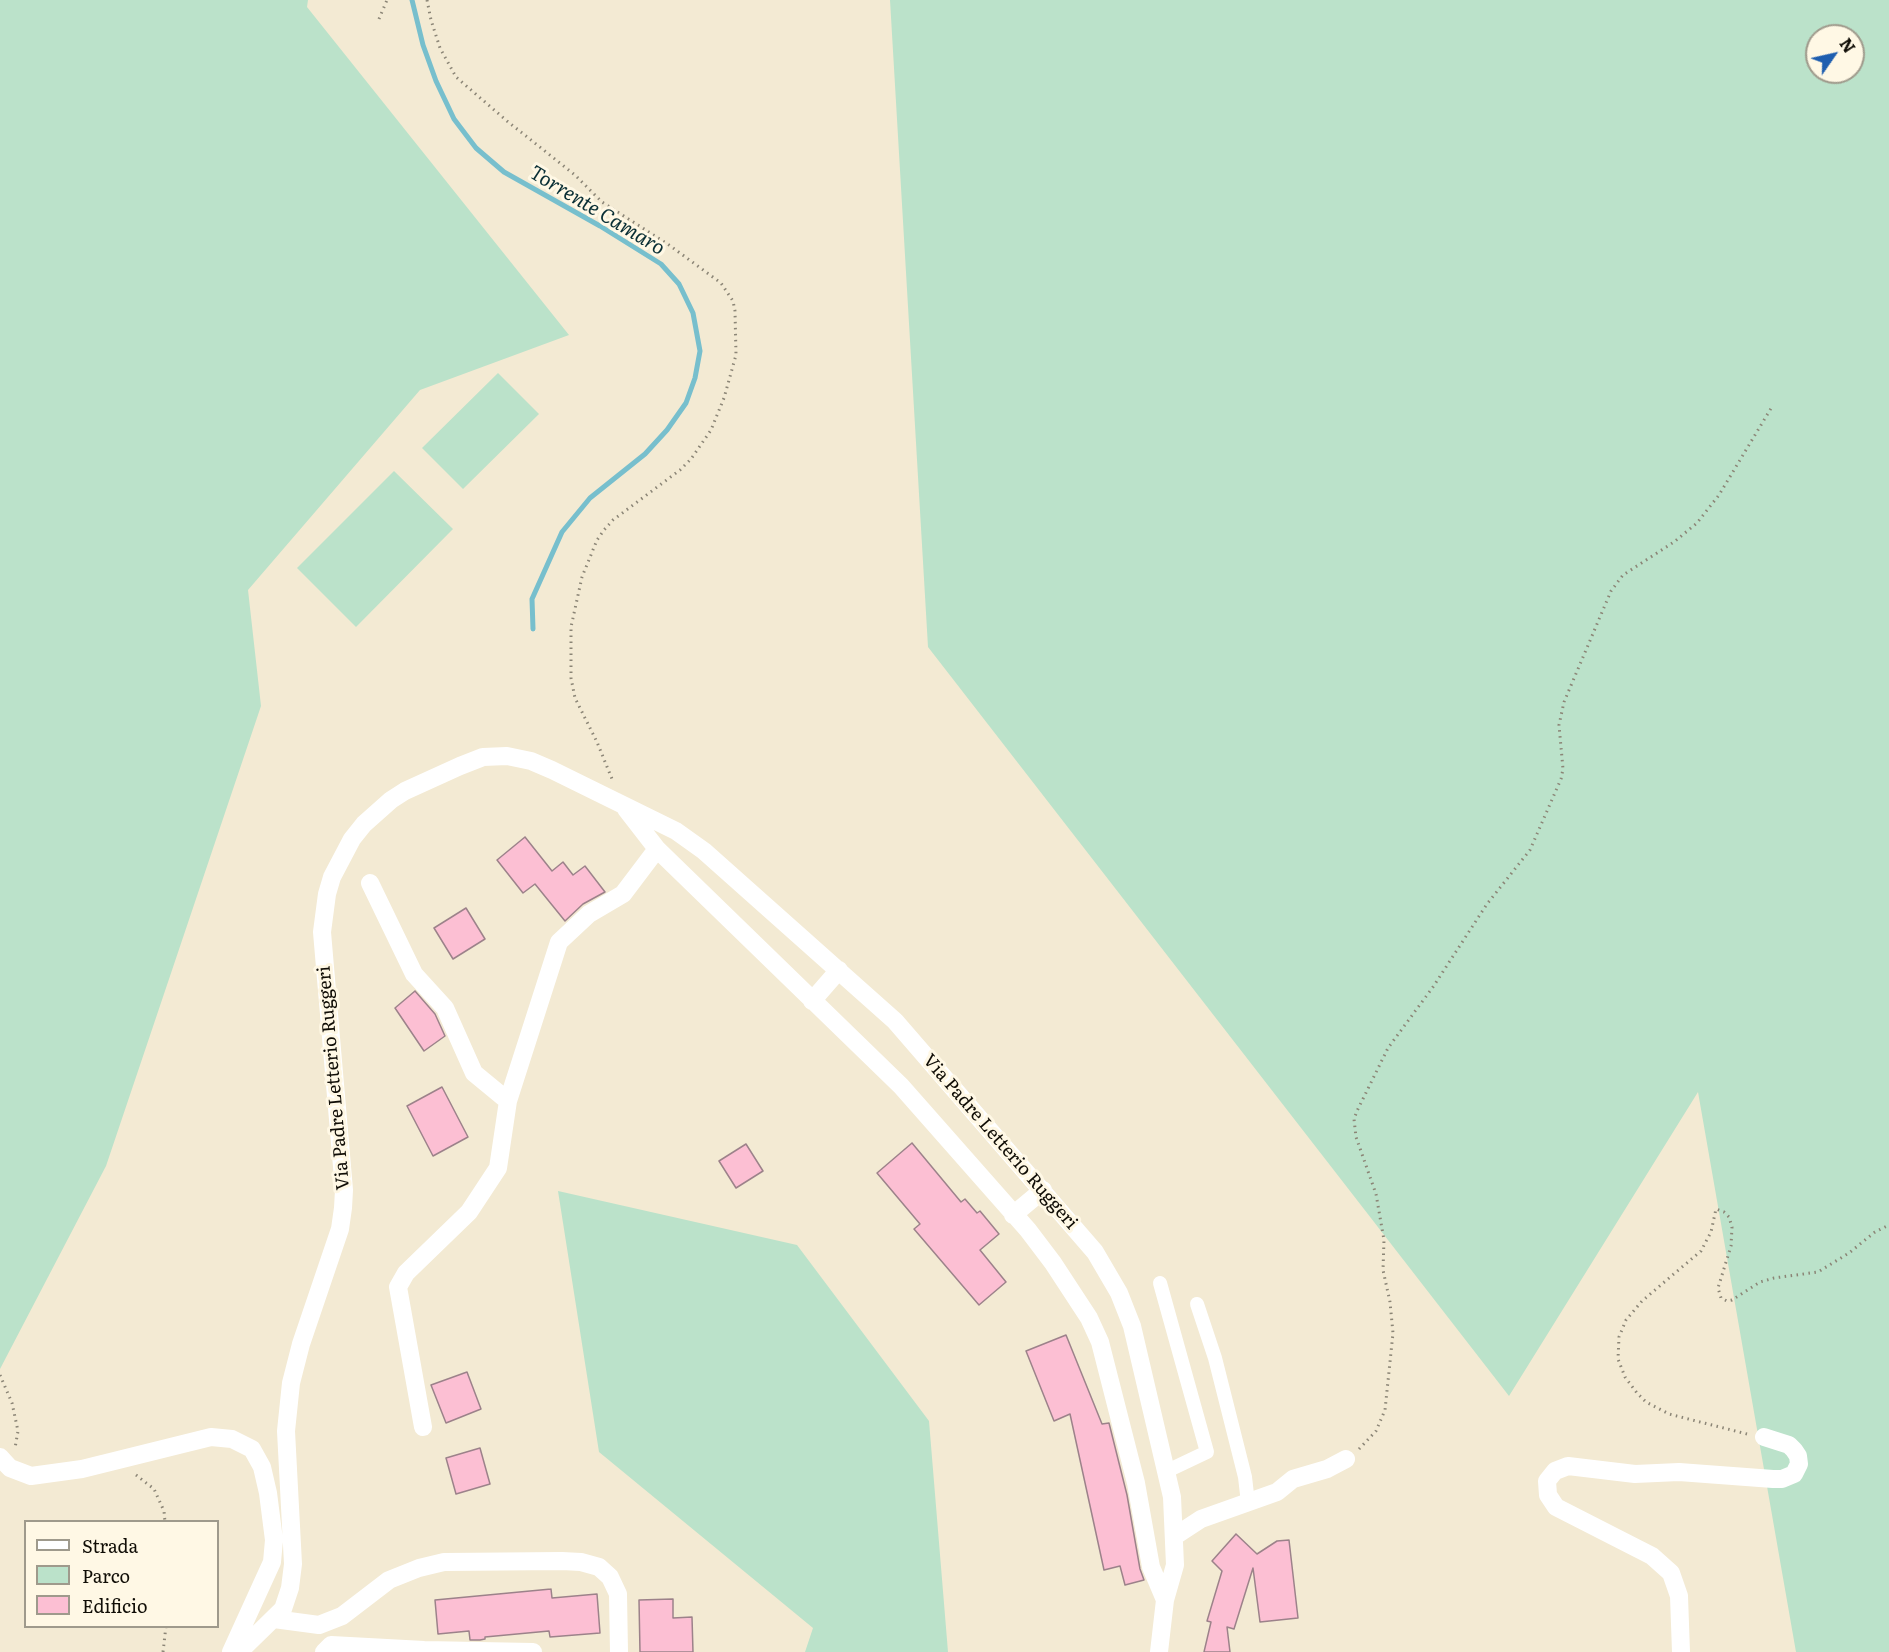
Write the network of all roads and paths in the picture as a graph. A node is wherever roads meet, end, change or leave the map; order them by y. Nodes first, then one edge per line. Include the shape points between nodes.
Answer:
1 (387, 0) edge
2 (427, 0) edge
3 (379, 18) dead end
4 (1773, 405) dead end
5 (623, 806) junction
6 (657, 849) junction
7 (370, 883) dead end
8 (839, 970) junction
9 (812, 1001) junction
10 (508, 1101) junction
11 (1043, 1190) junction
12 (1013, 1215) junction
13 (1889, 1225) edge
14 (1160, 1283) dead end
15 (1197, 1304) dead end
16 (0, 1375) edge
17 (423, 1427) dead end
18 (1764, 1437) joint
19 (1346, 1459) joint
20 (116, 1461) junction
21 (6, 1463) edge
22 (1167, 1471) junction
23 (1248, 1503) junction
24 (165, 1520) edge
25 (1175, 1536) junction
26 (1165, 1600) junction
27 (274, 1619) junction
28 (166, 1628) edge
29 (163, 1652) edge
30 (231, 1652) edge
31 (239, 1652) edge
32 (324, 1652) edge
33 (533, 1652) edge
34 (619, 1652) edge
35 (1159, 1652) edge
36 (1681, 1652) edge

1 - 3 path
2 - 5 path via 440,48 456,77 603,202 712,276 728,291 735,311 736,355 711,429 680,470 604,530 591,554 577,598 570,651 575,698
4 - 19 path via 1719,495 1697,523 1623,575 1611,591 1564,702 1559,725 1563,769 1535,841 1388,1048 1357,1111 1356,1137 1376,1194 1384,1240 1383,1270 1393,1333 1382,1420 1362,1447
5 - 6 street, Via Padre Letterio Ruggeri
5 - 8 street, Via Padre Letterio Ruggeri via 694,844
5 - 27 street, Via Padre Letterio Ruggeri via 531,761 507,756 483,758 390,800 352,839 332,877 322,932 343,1208 340,1229 291,1383 286,1431 292,1574 287,1599
6 - 9 street, Via Padre Letterio Ruggeri
6 - 10 street via 623,894 589,914 560,942
7 - 10 street via 414,974 445,1008 474,1072
8 - 9 street
8 - 11 street, Via Padre Letterio Ruggeri via 895,1021
9 - 12 street, Via Padre Letterio Ruggeri via 901,1086
10 - 17 street via 498,1168 469,1212 406,1273 398,1287
11 - 12 street
11 - 22 street, Via Padre Letterio Ruggeri via 1095,1252 1119,1293 1132,1326
12 - 26 street, Via Padre Letterio Ruggeri via 1053,1263 1100,1342 1136,1483 1151,1567
13 - 18 path via 1818,1272 1760,1282 1727,1301 1718,1288 1731,1246 1732,1227 1729,1217 1716,1209 1711,1232 1701,1251 1642,1301 1626,1320 1619,1337 1618,1359 1631,1386 1646,1402 1679,1417
14 - 22 street via 1207,1452
15 - 23 street via 1215,1358
16 - 21 path via 18,1431
18 - 36 street via 1794,1450 1799,1464 1794,1474 1773,1479 1679,1472 1635,1474 1568,1466 1555,1471 1547,1481 1548,1495 1556,1507 1652,1556 1671,1573 1679,1596
19 - 23 street via 1293,1479 1277,1492
20 - 21 street via 31,1476
20 - 24 path via 154,1489
20 - 30 street via 212,1437 232,1439 252,1449 262,1467 268,1493 274,1540 272,1562
22 - 25 street, Via Padre Letterio Ruggeri
23 - 25 street via 1201,1519
25 - 26 street, Via Padre Letterio Ruggeri via 1175,1565
26 - 35 street, Via Padre Letterio Ruggeri
27 - 31 street, Via Padre Letterio Ruggeri
27 - 34 street via 319,1625 342,1616 389,1580 444,1562 581,1562 599,1567 610,1577 618,1594
28 - 29 path
32 - 33 street via 331,1645 338,1645

